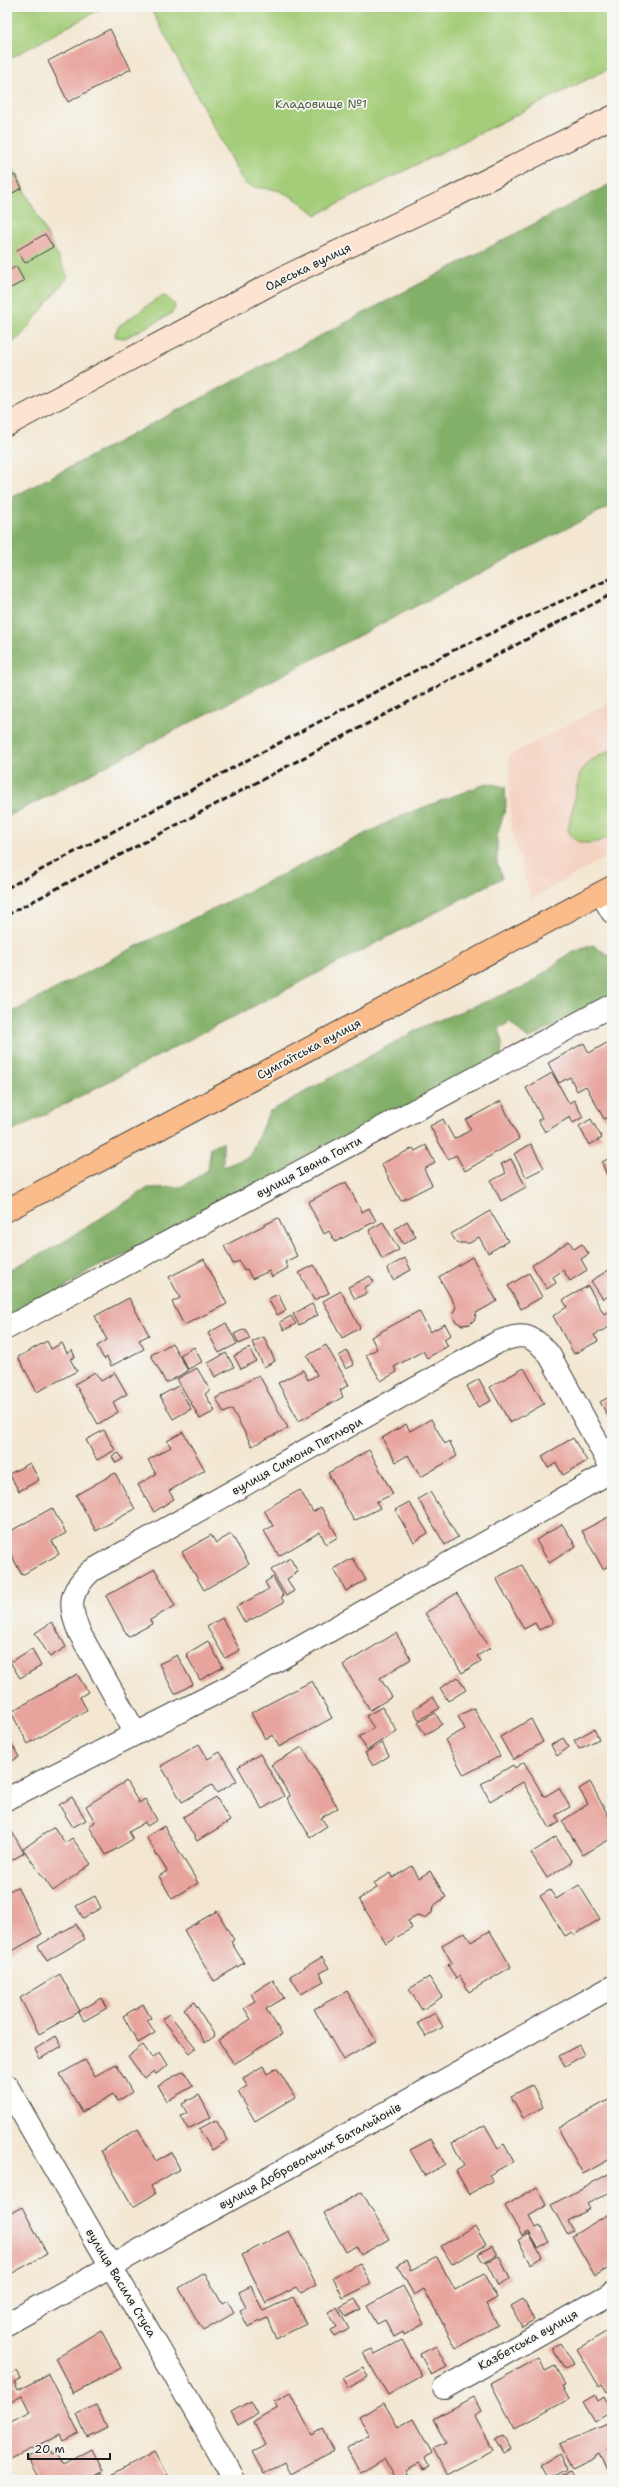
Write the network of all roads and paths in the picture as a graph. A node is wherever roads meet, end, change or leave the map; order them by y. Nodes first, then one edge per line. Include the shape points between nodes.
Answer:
1 (612, 117) edge
2 (7, 425) edge
3 (607, 890) edge
4 (612, 912) edge
5 (612, 1005) edge
6 (7, 1210) edge
7 (7, 1328) edge
8 (612, 1470) edge
9 (136, 1734) junction
10 (7, 1799) edge
11 (612, 1987) edge
12 (7, 2086) edge
13 (111, 2267) junction
14 (612, 2293) edge
15 (7, 2324) edge
16 (444, 2388) dead end
17 (234, 2480) edge

1 - 2 main road, Одеська вулиця via 449,199 282,278
3 - 4 street
3 - 6 main road, Сумгаїтська вулиця
5 - 7 street, вулиця Івана Гонти
8 - 9 street, вулиця Симона Петлюри via 318,1639
8 - 9 street, вулиця Симона Петлюри via 549,1354 540,1343 527,1336 513,1336 498,1342 91,1571 82,1580 74,1592 71,1606 74,1618 79,1632
9 - 10 street, вулиця Симона Петлюри
11 - 13 street, вулиця Добровольчих Батальйонів
12 - 13 street, вулиця Василя Стуса
13 - 15 street, вулиця Добровольчих Батальйонів
13 - 17 street, вулиця Василя Стуса via 161,2349
14 - 16 street, Казбетська вулиця

